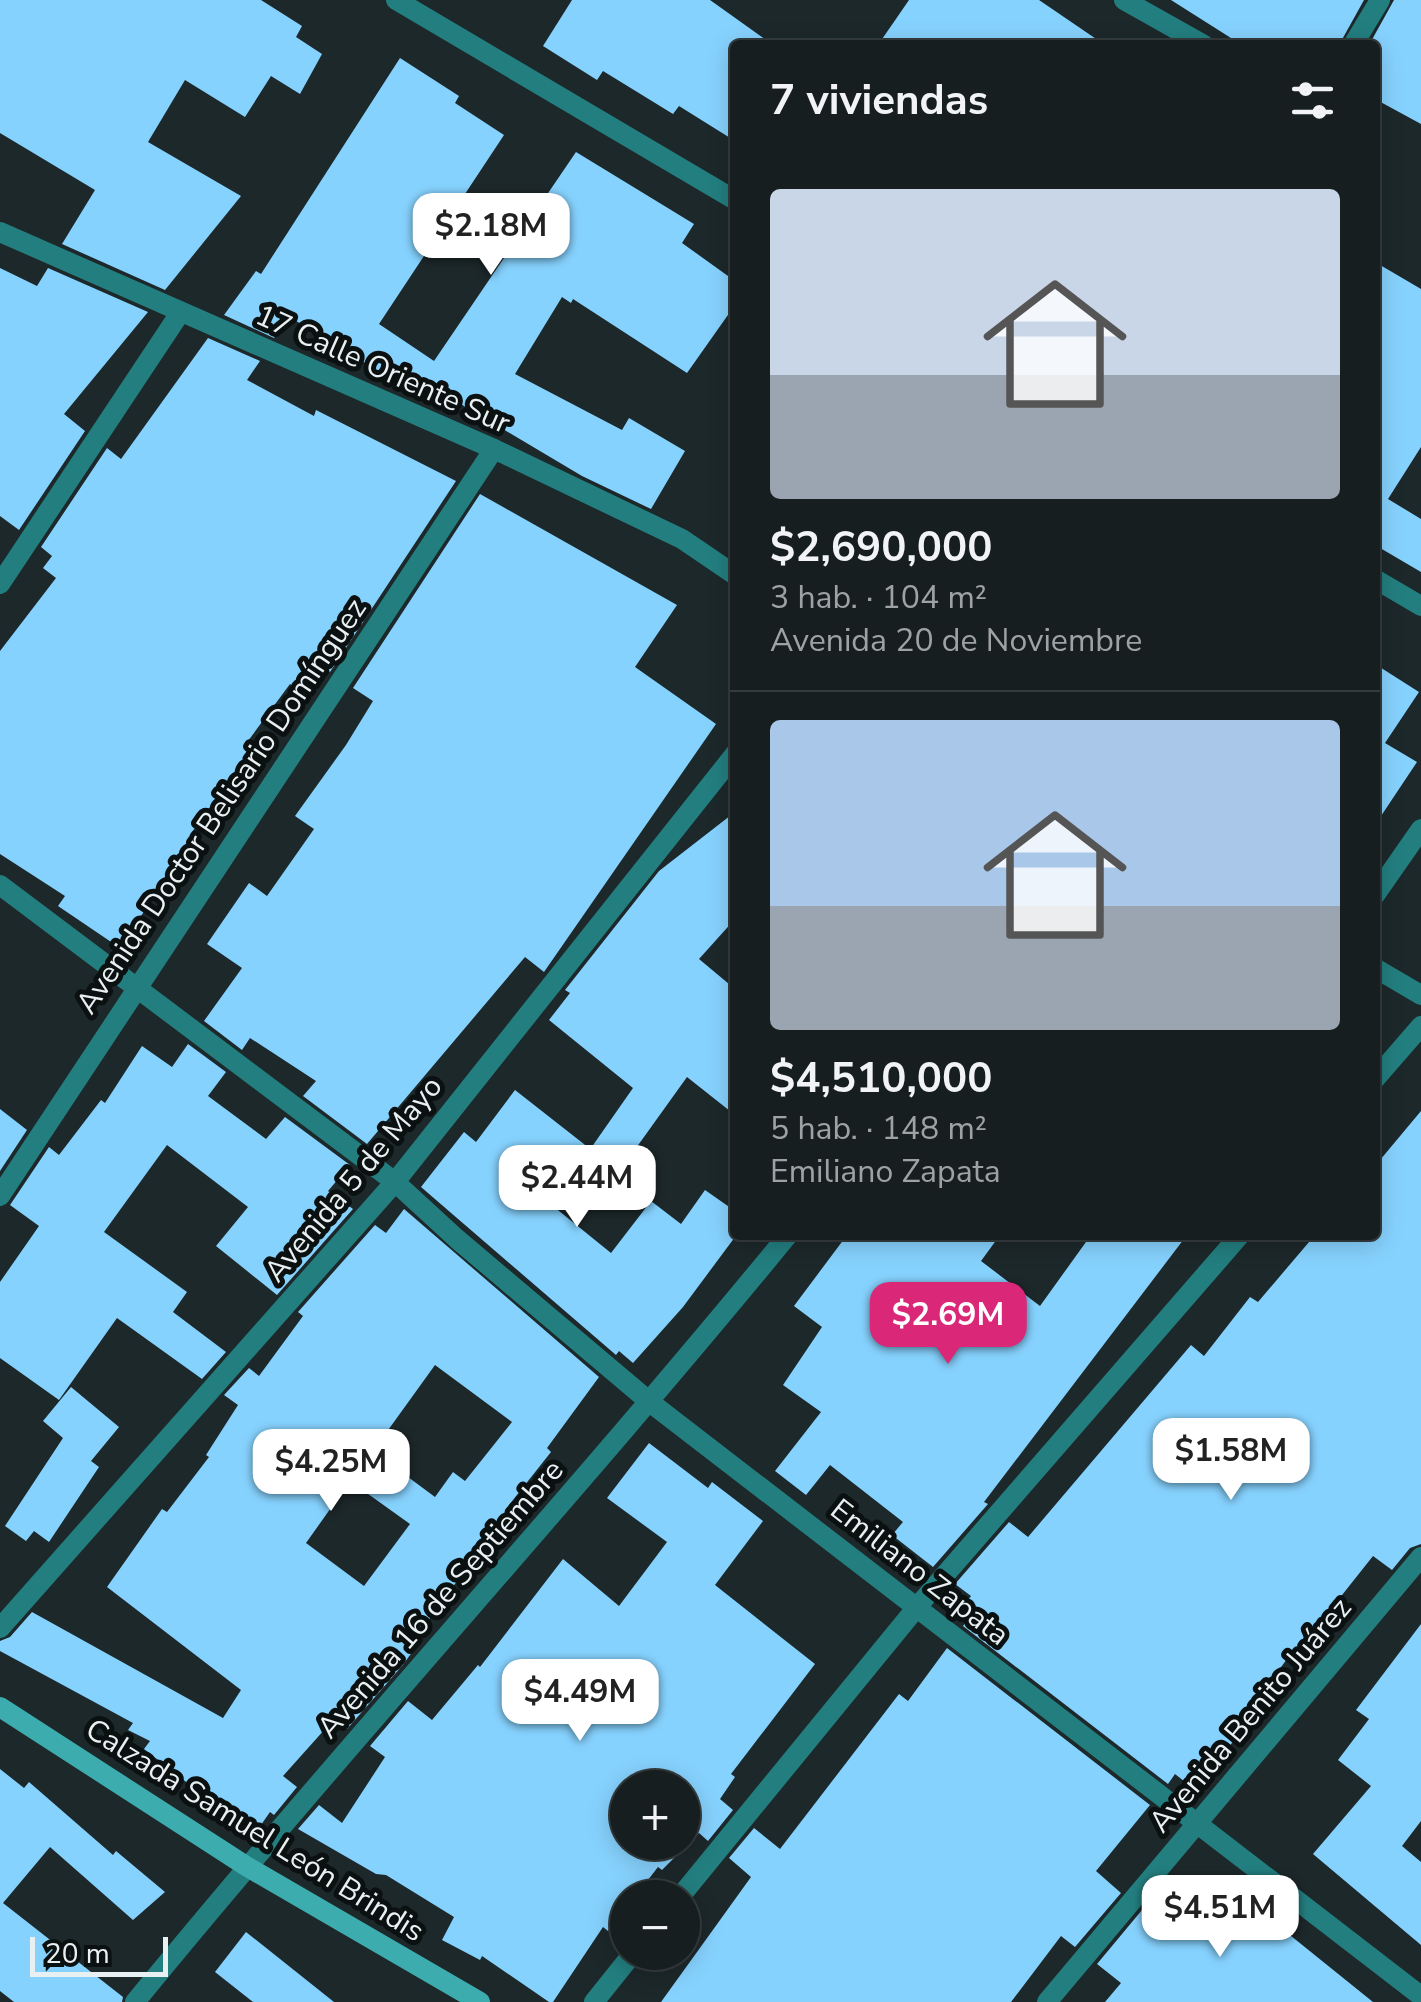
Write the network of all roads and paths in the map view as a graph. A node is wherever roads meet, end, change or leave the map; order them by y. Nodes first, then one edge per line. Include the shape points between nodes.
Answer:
1 (396, 0) edge
2 (1124, 0) edge
3 (1380, 0) edge
4 (1195, 40) edge
5 (1357, 40) edge
6 (730, 197) edge
7 (0, 232) edge
8 (180, 313) junction
9 (494, 449) junction
10 (730, 572) edge
11 (1380, 582) edge
12 (0, 584) edge
13 (1421, 606) edge
14 (730, 760) edge
15 (1421, 829) edge
16 (0, 885) edge
17 (1380, 888) edge
18 (1380, 971) edge
19 (138, 986) junction
20 (1421, 995) edge
21 (1421, 1026) edge
22 (1380, 1073) edge
23 (395, 1182) junction
24 (0, 1196) edge
25 (784, 1240) edge
26 (1236, 1240) edge
27 (650, 1403) junction
28 (1421, 1558) edge
29 (917, 1607) junction
30 (0, 1628) edge
31 (0, 1708) edge
32 (1197, 1824) junction
33 (246, 1866) junction
34 (695, 1880) edge
35 (620, 1970) edge
36 (1421, 1996) edge
37 (136, 2002) edge
38 (480, 2002) edge
39 (594, 2002) edge
40 (1047, 2002) edge

1 - 6 street
2 - 4 street
3 - 5 street
7 - 8 street, 17 Calle Oriente Sur
8 - 9 street, 17 Calle Oriente Sur
8 - 12 street
9 - 10 street, 17 Calle Oriente Sur via 682,539
9 - 19 street, Avenida Doctor Belisario Domínguez
11 - 13 street
14 - 23 street, Avenida 5 de Mayo
15 - 17 street
16 - 19 street, Emiliano Zapata
18 - 20 street
19 - 23 street, Emiliano Zapata
19 - 24 street, Avenida Doctor Belisario Domínguez
21 - 22 street
23 - 27 street, Emiliano Zapata
23 - 30 street, Avenida 5 de Mayo
25 - 27 street, Avenida 16 de Septiembre
26 - 29 street
27 - 29 street, Emiliano Zapata
27 - 33 street, Avenida 16 de Septiembre
28 - 32 street, Avenida Benito Juárez
29 - 32 street, Emiliano Zapata
29 - 34 street
31 - 33 street, Calzada Samuel León Brindis
32 - 36 street, Emiliano Zapata
32 - 40 street, Avenida Benito Juárez
33 - 37 street, Avenida 16 de Septiembre
33 - 38 street, Calzada Samuel León Brindis
35 - 39 street

